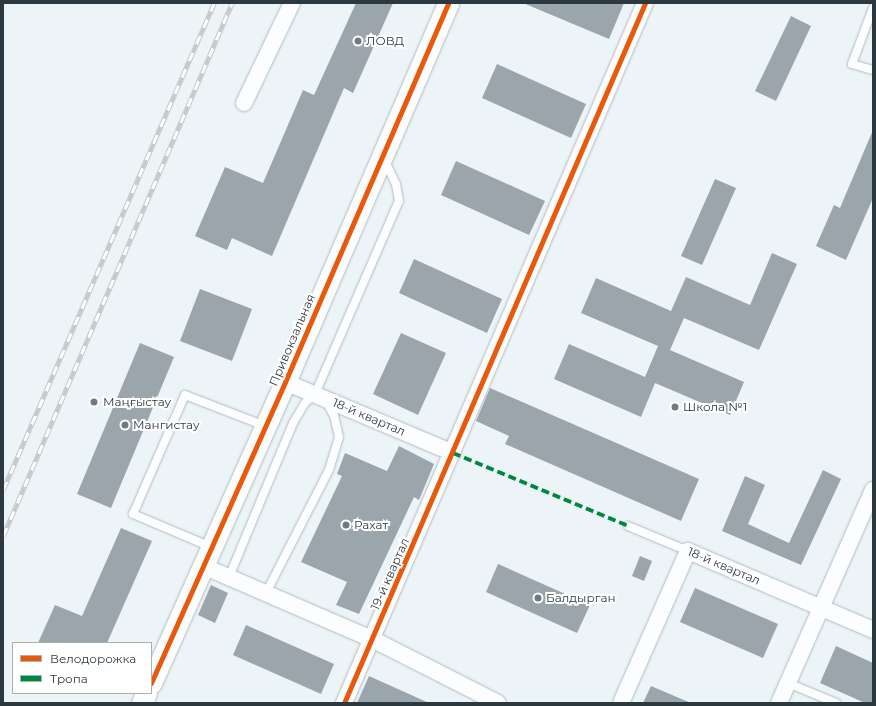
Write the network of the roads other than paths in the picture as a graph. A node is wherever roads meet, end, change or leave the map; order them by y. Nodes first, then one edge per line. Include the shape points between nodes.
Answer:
1 (292, 3) edge
2 (448, 3) edge
3 (645, 3) edge
4 (873, 8) edge
5 (873, 70) edge
6 (244, 102) dead end
7 (382, 156) junction
8 (285, 382) junction
9 (320, 396) junction
10 (266, 426) junction
11 (454, 453) junction
12 (873, 490) edge
13 (628, 526) dead end
14 (688, 551) junction
15 (207, 557) junction
16 (230, 577) junction
17 (266, 593) junction
18 (820, 607) junction
19 (873, 630) edge
20 (372, 639) junction
21 (152, 681) edge
22 (788, 683) junction
23 (344, 703) edge
24 (498, 703) edge
25 (621, 703) edge
26 (779, 703) edge
27 (836, 703) edge

1 - 6 street
2 - 7 street, Привокзальная
3 - 11 street, 19-й квартал
4 - 5 lane via 852,64
7 - 8 street, Привокзальная
7 - 9 lane via 396,184 399,201
8 - 9 street, 18-й квартал
8 - 10 street, Привокзальная
9 - 11 street, 18-й квартал
9 - 16 lane via 305,402 293,423
9 - 17 lane via 334,416 339,437 329,470
10 - 15 street, Привокзальная
10 - 15 lane via 185,395 133,514
11 - 20 street, 19-й квартал
12 - 18 street
13 - 14 lane, 18-й квартал
14 - 18 street, 18-й квартал
14 - 25 street
15 - 16 street
15 - 21 street, Привокзальная
16 - 17 street
17 - 20 street
18 - 19 street, 18-й квартал
18 - 22 street
20 - 23 street, 19-й квартал
20 - 24 street
22 - 26 street
22 - 27 lane

